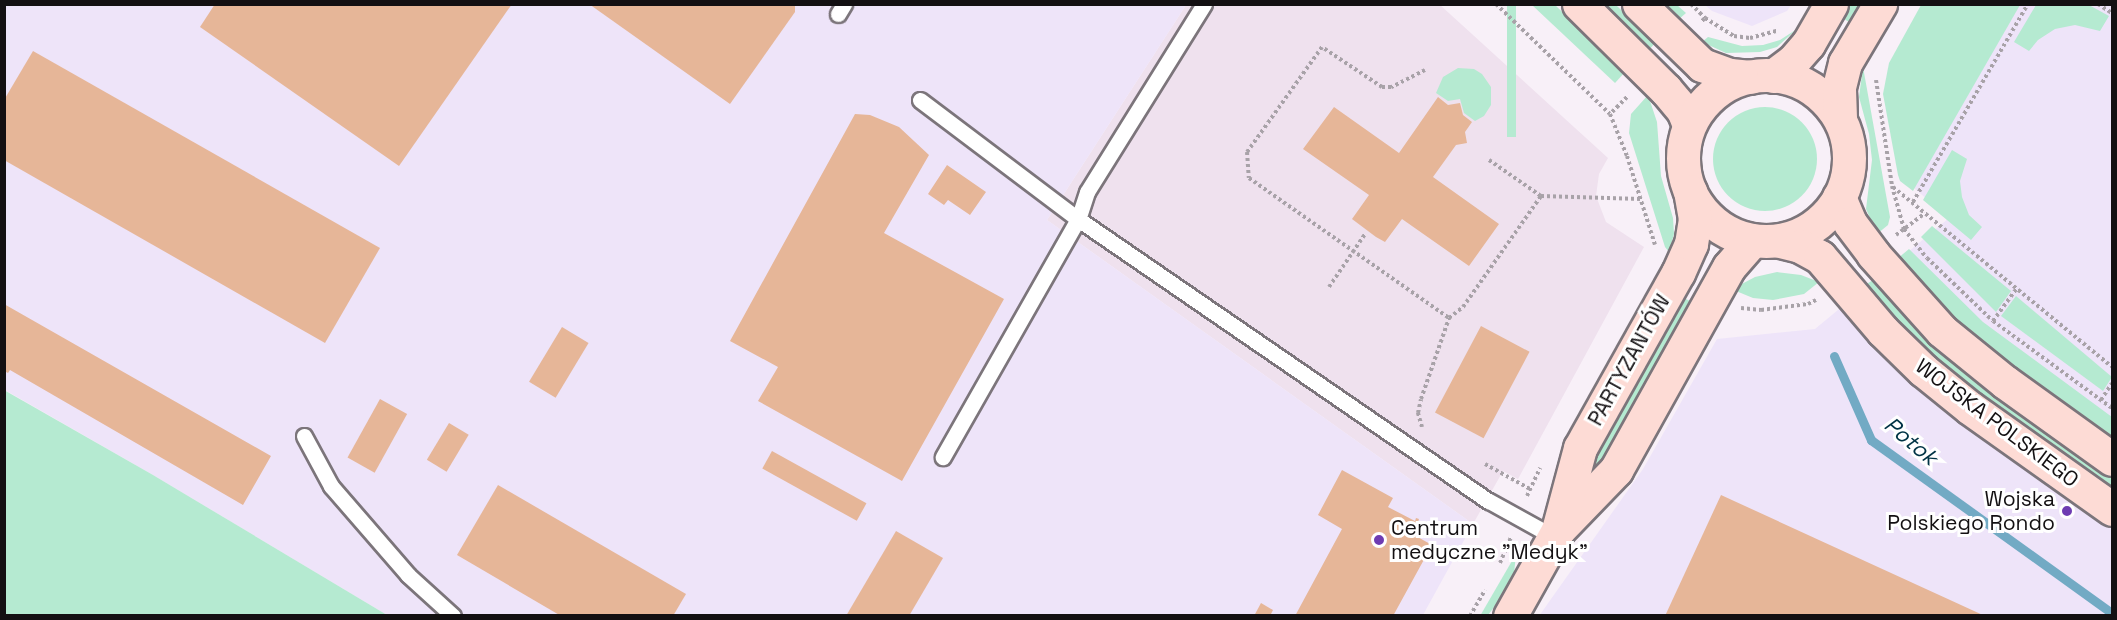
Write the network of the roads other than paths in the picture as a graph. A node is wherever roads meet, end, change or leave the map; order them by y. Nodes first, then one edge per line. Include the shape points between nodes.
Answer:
1 (1204, 4) edge
2 (1579, 4) edge
3 (1639, 4) edge
4 (1831, 4) edge
5 (1880, 4) edge
6 (1762, 76) junction
7 (920, 100) dead end
8 (1840, 118) junction
9 (1689, 125) junction
10 (1689, 191) junction
11 (1839, 197) junction
12 (1078, 219) junction
13 (1766, 241) junction
14 (304, 436) dead end
15 (943, 458) dead end
16 (2112, 459) edge
17 (2112, 509) edge
18 (1556, 533) junction
19 (453, 615) edge
20 (1510, 615) edge

1 - 12 lane via 1087,192
2 - 9 street via 1683,110
3 - 6 street via 1702,64 1716,71
4 - 6 street via 1808,44 1793,61
5 - 8 street via 1845,63 1839,87
6 - 8 street via 1795,81 1810,88
6 - 9 street via 1730,83 1715,93
7 - 12 lane
8 - 11 street via 1849,165
9 - 10 street via 1683,147 1683,170
10 - 13 street via 1716,224 1735,235
10 - 18 street, PARTYZANTÓW via 1695,219 1691,244 1580,448
11 - 13 street via 1830,211 1800,235
11 - 16 street, WOJSKA POLSKIEGO via 1850,223 1873,255 1949,337
12 - 15 lane
12 - 18 lane via 1489,501
13 - 17 street, WOJSKA POLSKIEGO via 1800,246 1820,258 1883,331 1923,370
13 - 18 street, PARTYZANTÓW via 1730,267 1616,470
14 - 19 lane via 332,486 408,574
18 - 20 street, PARTYZANTÓW

